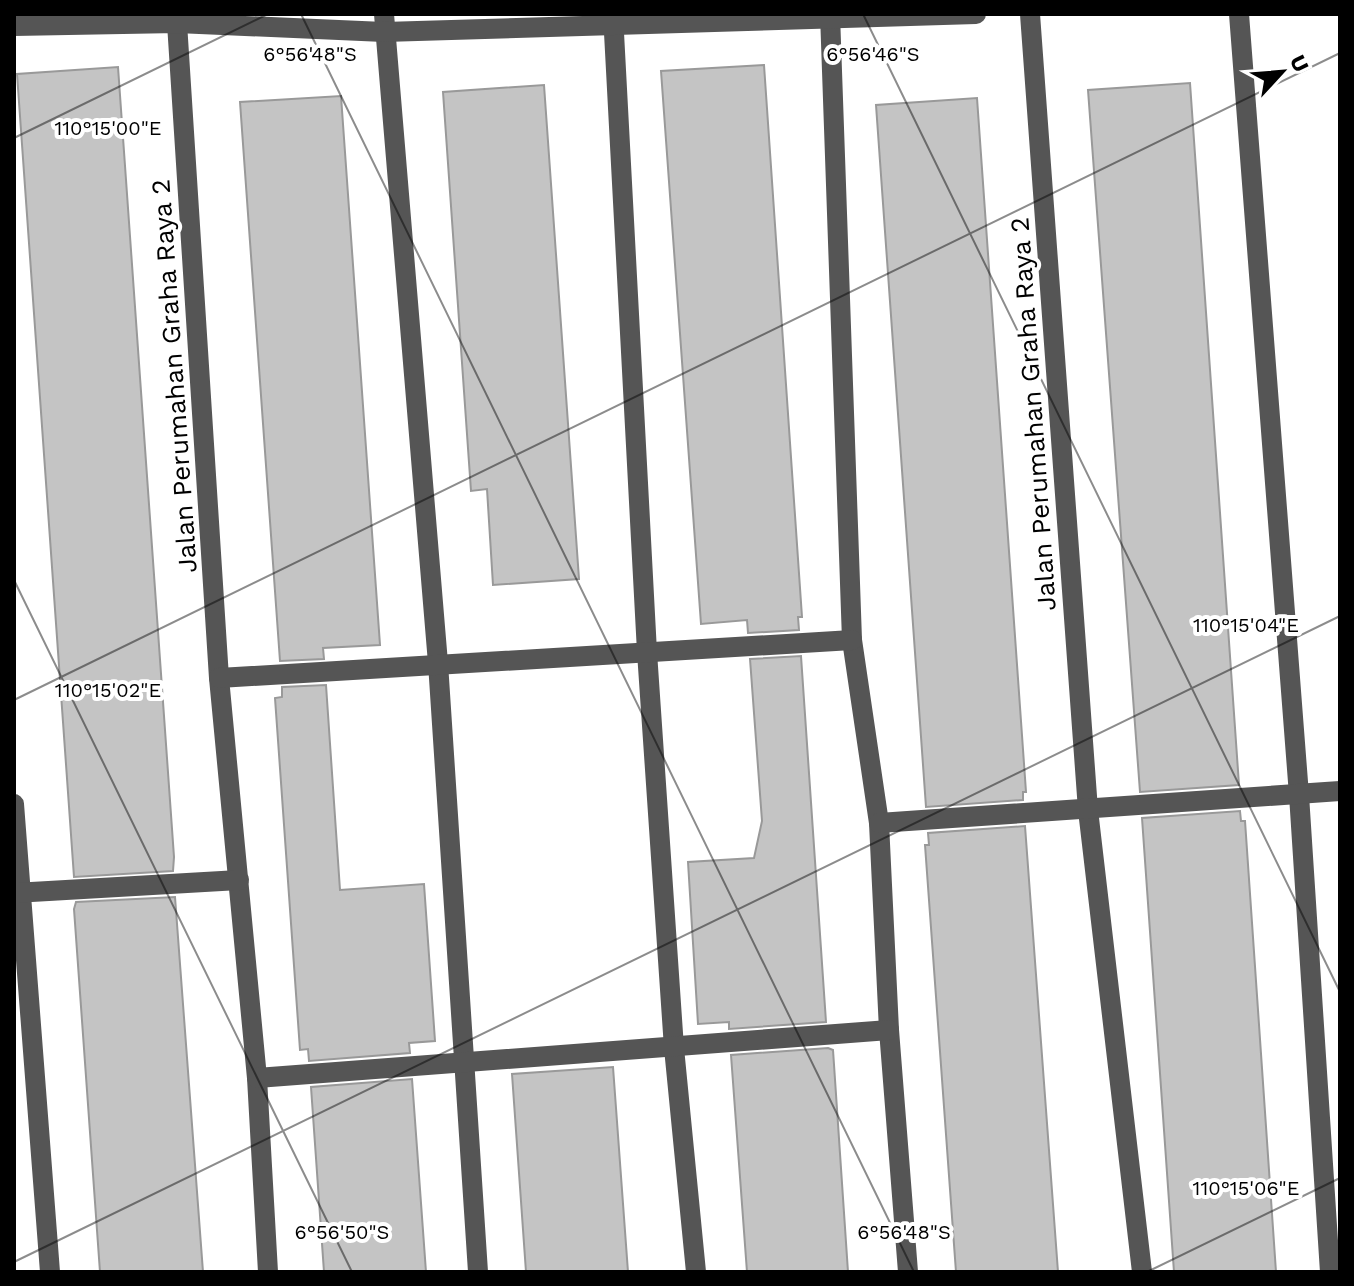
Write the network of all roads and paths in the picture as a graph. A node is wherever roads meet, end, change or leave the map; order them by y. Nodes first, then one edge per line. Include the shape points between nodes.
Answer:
1 (976, 14) edge
2 (1030, 14) edge
3 (1239, 14) edge
4 (830, 16) edge
5 (613, 19) edge
6 (177, 23) junction
7 (384, 23) edge
8 (14, 26) edge
9 (852, 640) junction
10 (647, 652) junction
11 (438, 663) junction
12 (219, 678) junction
13 (1340, 791) edge
14 (1299, 795) junction
15 (14, 804) edge
16 (1088, 810) junction
17 (879, 823) junction
18 (239, 880) junction
19 (16, 893) edge
20 (889, 1030) junction
21 (674, 1048) junction
22 (462, 1060) junction
23 (257, 1078) junction
24 (50, 1272) edge
25 (268, 1272) edge
26 (478, 1272) edge
27 (696, 1272) edge
28 (908, 1272) edge
29 (1142, 1272) edge
30 (1330, 1272) edge

1 - 4 street
2 - 16 street, Jalan Perumahan Graha Raya 2
3 - 14 street
4 - 5 street
4 - 9 street
5 - 7 street
5 - 10 street
6 - 7 street
6 - 8 street
6 - 12 street, Jalan Perumahan Graha Raya 2
7 - 11 street
9 - 10 street
9 - 17 street
10 - 11 street
10 - 21 street
11 - 12 street
11 - 22 street
12 - 18 street, Jalan Perumahan Graha Raya 2
13 - 14 street
14 - 16 street
14 - 30 street
15 - 19 street
16 - 17 street
16 - 29 street, Jalan Perumahan Graha Raya 2
17 - 20 street
18 - 19 street
18 - 23 street, Jalan Perumahan Graha Raya 2
19 - 24 street
20 - 21 street
20 - 28 street
21 - 22 street
21 - 27 street
22 - 23 street
22 - 26 street
23 - 25 street, Jalan Perumahan Graha Raya 2

